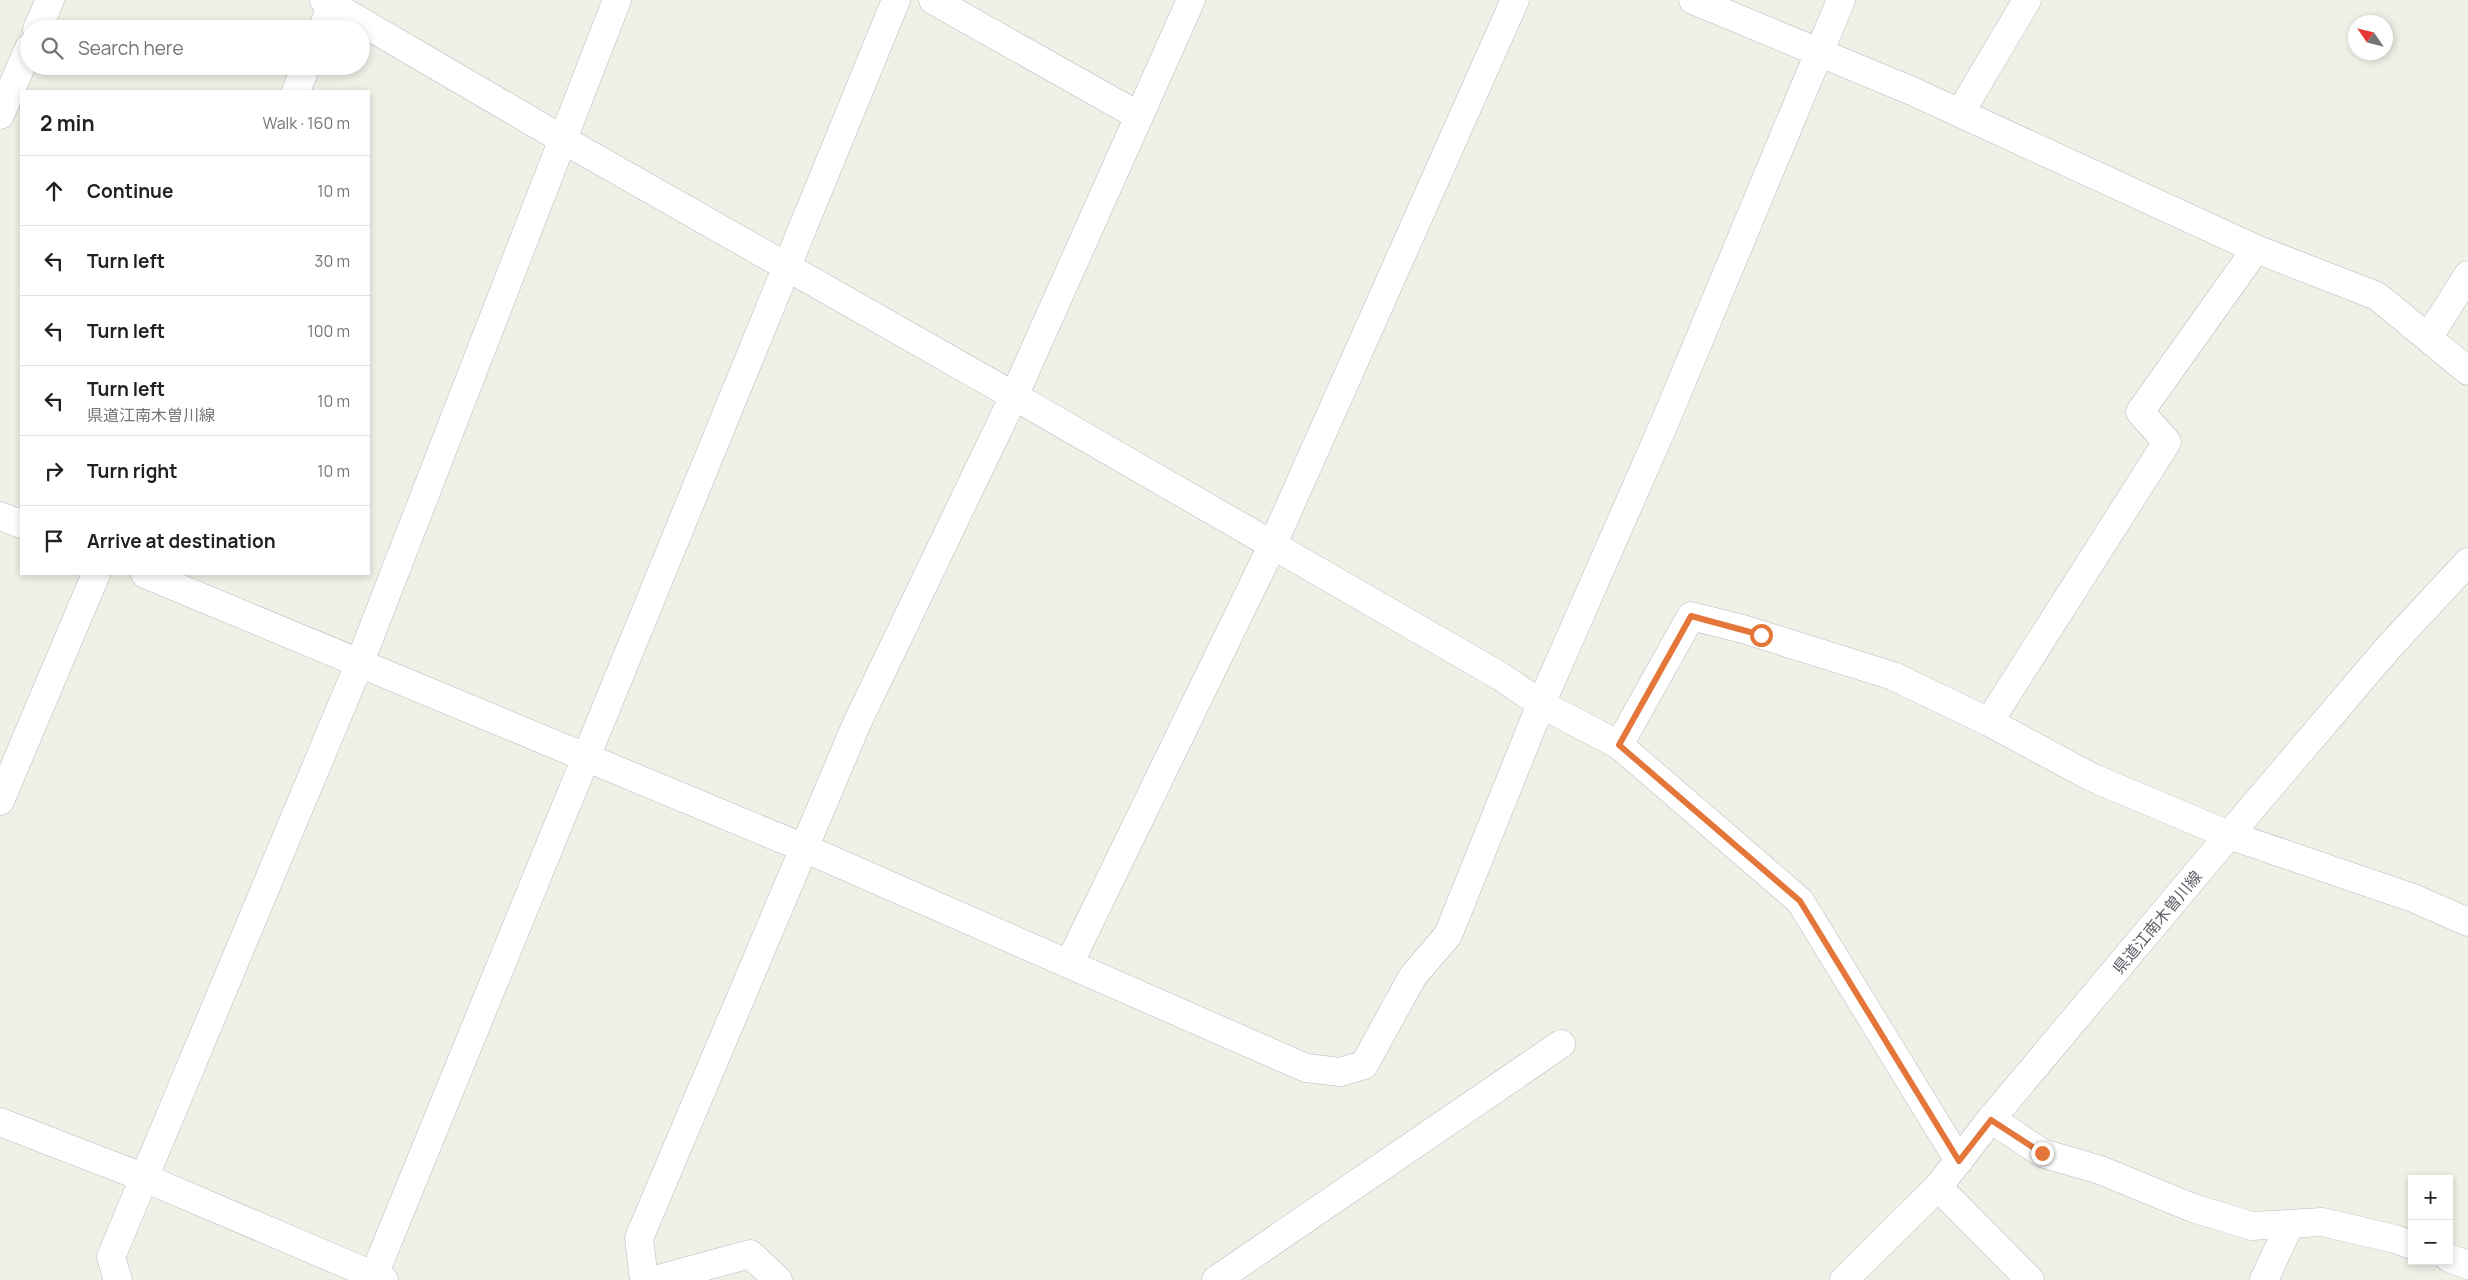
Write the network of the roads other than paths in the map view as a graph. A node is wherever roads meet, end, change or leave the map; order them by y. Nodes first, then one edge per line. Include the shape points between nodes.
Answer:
1 (50, 0) edge
2 (618, 0) edge
3 (896, 0) edge
4 (933, 0) edge
5 (1191, 0) edge
6 (1515, 0) edge
7 (1693, 0) edge
8 (1841, 0) edge
9 (2026, 0) edge
10 (328, 8) edge
11 (41, 20) edge
12 (349, 20) edge
13 (370, 32) edge
14 (1818, 53) junction
15 (20, 69) edge
16 (302, 75) edge
17 (296, 90) edge
18 (1960, 113) junction
19 (0, 115) edge
20 (1139, 116) junction
21 (562, 139) junction
22 (2256, 249) junction
23 (785, 267) junction
24 (2468, 275) edge
25 (2428, 338) junction
26 (2468, 371) edge
27 (1014, 396) junction
28 (0, 516) edge
29 (20, 524) edge
30 (1272, 546) junction
31 (2468, 562) edge
32 (96, 575) edge
33 (147, 575) edge
34 (360, 662) junction
35 (1541, 704) junction
36 (1989, 722) junction
37 (1619, 745) junction
38 (588, 757) junction
39 (0, 801) edge
40 (2229, 835) junction
41 (804, 848) junction
42 (2468, 922) edge
43 (1069, 964) junction
44 (1561, 1044) dead end
45 (1991, 1120) junction
46 (0, 1122) edge
47 (1959, 1161) junction
48 (145, 1178) junction
49 (1938, 1188) junction
50 (2290, 1224) junction
51 (2408, 1243) edge
52 (2453, 1259) edge
53 (2468, 1264) edge
54 (1246, 1272) edge
55 (379, 1278) edge
56 (118, 1280) edge
57 (644, 1280) edge
58 (655, 1280) edge
59 (778, 1280) edge
60 (1216, 1280) edge
61 (1844, 1280) edge
62 (2030, 1280) edge
63 (2264, 1280) edge

1 - 11 street
2 - 21 street
3 - 23 street
4 - 20 street
5 - 20 street
6 - 30 street
7 - 14 street
8 - 14 street
9 - 18 street
10 - 12 street
13 - 21 street
14 - 18 street
14 - 35 street via 1667,417
15 - 19 street
16 - 17 street
18 - 22 street
20 - 27 street
21 - 23 street
21 - 34 street
22 - 25 street via 2378,296
22 - 36 street via 2140,412 2167,442
23 - 27 street
23 - 38 street
24 - 25 street
25 - 26 street
27 - 30 street
27 - 41 street via 857,723
28 - 29 street
30 - 35 street via 1500,676
30 - 43 street
31 - 40 street, 県道江南木曽川線 via 2388,648
32 - 39 street
33 - 34 street
34 - 38 street
34 - 48 street
35 - 37 street
35 - 43 street via 1448,935 1413,976 1364,1065 1340,1072 1306,1068
36 - 37 street via 1893,676 1691,616
36 - 40 street via 2091,777
37 - 47 street via 1800,901
38 - 41 street
38 - 55 street
40 - 42 street via 2413,898
40 - 45 street, 県道江南木曽川線
41 - 43 street
41 - 57 street via 639,1238
44 - 54 street
45 - 47 street, 県道江南木曽川線
45 - 50 street via 2042,1153 2100,1170 2194,1208 2252,1226
46 - 48 street
47 - 49 street, 県道江南木曽川線
48 - 55 street
48 - 56 street via 112,1257
49 - 61 street, 県道江南木曽川線
49 - 62 street
50 - 51 street via 2322,1222
50 - 63 street
52 - 53 street
54 - 60 street
58 - 59 street via 750,1254

